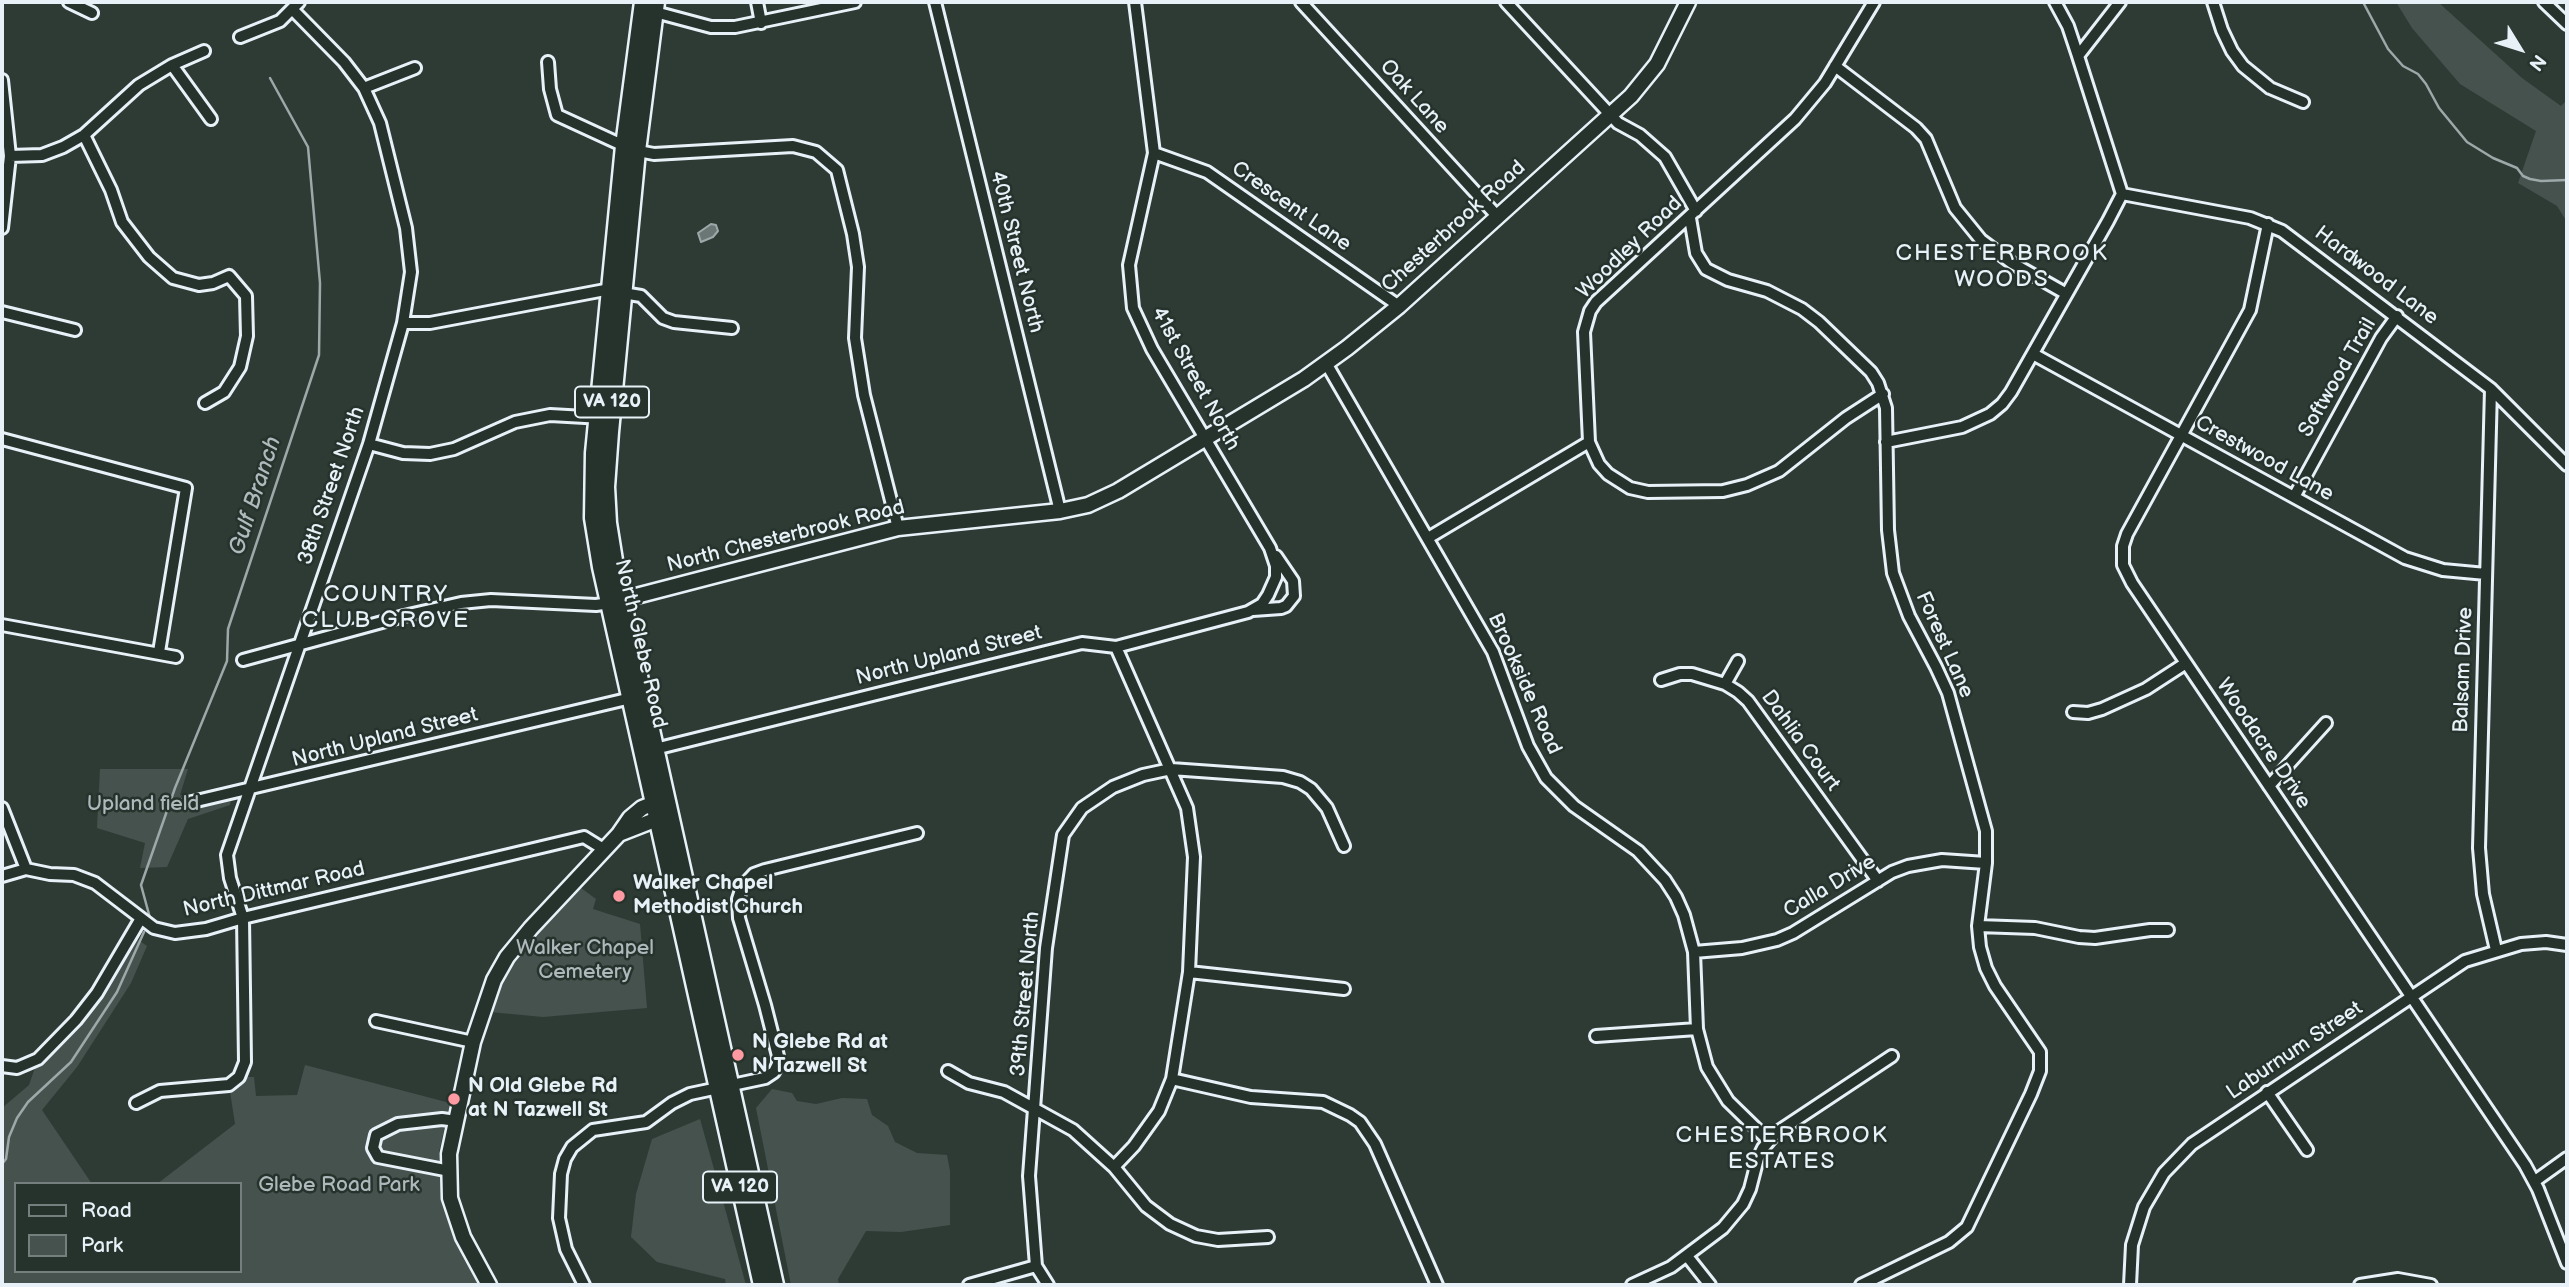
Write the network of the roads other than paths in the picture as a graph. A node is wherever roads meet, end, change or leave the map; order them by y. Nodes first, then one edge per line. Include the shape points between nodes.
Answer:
1 (69, 2) edge
2 (757, 2) edge
3 (855, 2) edge
4 (935, 2) edge
5 (1135, 2) edge
6 (1301, 2) edge
7 (1506, 2) edge
8 (1688, 2) edge
9 (1874, 2) edge
10 (2055, 2) edge
11 (2120, 2) edge
12 (2213, 2) edge
13 (2544, 2) edge
14 (651, 5) edge
15 (296, 6) edge
16 (92, 13) dead end
17 (761, 23) junction
18 (2567, 23) edge
19 (240, 37) dead end
20 (204, 51) dead end
21 (2078, 56) junction
22 (548, 62) dead end
23 (172, 65) junction
24 (1835, 66) junction
25 (415, 68) dead end
26 (2, 80) edge
27 (364, 88) junction
28 (2303, 102) dead end
29 (1611, 116) junction
30 (211, 119) dead end
31 (84, 135) junction
32 (630, 148) junction
33 (1154, 153) junction
34 (10, 156) junction
35 (2122, 194) junction
36 (1693, 215) junction
37 (1498, 217) junction
38 (2268, 224) junction
39 (2, 228) edge
40 (616, 291) junction
41 (2065, 293) junction
42 (1399, 306) junction
43 (2, 312) edge
44 (2396, 316) junction
45 (403, 323) junction
46 (733, 328) dead end
47 (75, 330) dead end
48 (2032, 354) junction
49 (1326, 363) junction
50 (2491, 389) junction
51 (1883, 394) junction
52 (205, 403) dead end
53 (604, 418) junction
54 (2181, 436) junction
55 (2, 439) edge
56 (1204, 439) junction
57 (1589, 442) junction
58 (1886, 442) junction
59 (369, 444) junction
60 (2567, 465) edge
61 (2294, 497) junction
62 (1060, 511) junction
63 (898, 528) junction
64 (1428, 538) junction
65 (1270, 548) junction
66 (2486, 574) junction
67 (616, 601) junction
68 (1253, 610) junction
69 (2, 625) edge
70 (298, 644) junction
71 (1116, 647) junction
72 (159, 652) junction
73 (176, 657) dead end
74 (243, 660) dead end
75 (1738, 661) dead end
76 (2186, 663) junction
77 (1661, 680) dead end
78 (1725, 684) junction
79 (631, 698) junction
80 (2073, 712) dead end
81 (2326, 723) dead end
82 (655, 748) junction
83 (1171, 769) junction
84 (2269, 786) junction
85 (250, 790) junction
86 (188, 803) dead end
87 (2, 808) edge
88 (662, 809) junction
89 (917, 833) dead end
90 (1344, 846) dead end
91 (605, 850) junction
92 (1986, 863) junction
93 (26, 869) junction
94 (2, 876) edge
95 (1878, 881) junction
96 (243, 918) junction
97 (140, 920) junction
98 (1978, 926) junction
99 (2168, 930) dead end
100 (2567, 945) edge
101 (2496, 950) junction
102 (1694, 952) junction
103 (1189, 972) junction
104 (1344, 989) dead end
105 (2411, 996) junction
106 (376, 1021) dead end
107 (1697, 1029) junction
108 (1596, 1036) dead end
109 (473, 1042) junction
110 (1892, 1056) dead end
111 (2, 1066) edge
112 (948, 1071) dead end
113 (1172, 1079) junction
114 (725, 1087) junction
115 (2267, 1093) junction
116 (136, 1103) dead end
117 (1036, 1107) junction
118 (456, 1121) junction
119 (1769, 1140) junction
120 (2307, 1150) dead end
121 (2567, 1158) edge
122 (1114, 1167) junction
123 (450, 1171) junction
124 (2535, 1181) junction
125 (1268, 1237) dead end
126 (1687, 1256) junction
127 (2567, 1263) edge
128 (1036, 1266) junction
129 (489, 1285) edge
130 (584, 1285) edge
131 (762, 1285) edge
132 (775, 1285) edge
133 (968, 1285) edge
134 (1048, 1285) edge
135 (1437, 1285) edge
136 (1632, 1285) edge
137 (1710, 1285) edge
138 (1861, 1285) edge
139 (2130, 1285) edge
140 (2360, 1285) edge
141 (2431, 1285) edge

1 - 16 street
2 - 17 street
3 - 17 street
4 - 62 street, 40th Street North
5 - 33 street, 41st Street North
6 - 37 street, Oak Lane
7 - 29 street, Forest Lane
8 - 29 street, Chesterbrook Road via 1649,76
9 - 24 street, Woodley Road
10 - 21 street
11 - 21 street
12 - 28 street via 2222,30 2243,66 2270,88
13 - 18 street
14 - 17 street via 711,27
14 - 32 main road, North Glebe Road / VA 120
15 - 19 street via 280,21
15 - 27 street, 38th Street North
20 - 23 street
21 - 35 street
22 - 32 street via 557,115
23 - 30 street
23 - 31 street via 139,85
24 - 36 street, Woodley Road via 1795,119
24 - 41 street via 1926,139 1955,208 1981,240
25 - 27 street
26 - 34 street
27 - 45 street, 38th Street North via 380,123 406,228 411,272
29 - 36 street, Forest Lane via 1665,157
29 - 37 street, Chesterbrook Road
31 - 34 street via 42,155
31 - 52 street via 122,222 149,257 173,278 198,285 229,276 246,296 248,317 240,367 224,392
32 - 40 main road, North Glebe Road / VA 120
32 - 63 street via 654,154 793,146 816,152 837,170 858,267 855,338 864,395
33 - 42 street, Crescent Lane via 1207,172
33 - 56 street, 41st Street North via 1129,265 1133,308
34 - 39 street
35 - 38 street, Hardwood Lane
35 - 41 street
36 - 51 street, Forest Lane via 1696,253 1706,269 1802,309 1871,372
36 - 57 street, Woodley Road via 1590,312 1584,332
37 - 42 street, Chesterbrook Road
38 - 44 street, Hardwood Lane
38 - 54 street, Woodacre Drive via 2250,310
40 - 45 street via 590,291 430,323
40 - 46 street via 640,296 663,318 674,322
40 - 53 main road, North Glebe Road / VA 120
41 - 48 street
42 - 49 street, Chesterbrook Road
43 - 47 street
44 - 50 street, Hardwood Lane
44 - 61 street, Softwood Trail
45 - 59 street, 38th Street North
48 - 54 street, Crestwood Lane
48 - 58 street via 2011,392 1990,414 1962,427
49 - 56 street, Chesterbrook Road
49 - 64 street, Brookside Road
50 - 60 street, Hardwood Lane
50 - 66 street, Balsam Drive
51 - 57 street via 1779,471 1723,491 1630,488 1599,464
51 - 58 street, Forest Lane
53 - 59 street via 550,415 514,422 454,449 430,454
53 - 67 main road, North Glebe Road / VA 120
54 - 61 street, Crestwood Lane
54 - 76 street, Woodacre Drive via 2127,534 2122,559 2128,578
55 - 72 street via 186,488
56 - 62 street, North Chesterbrook Road via 1118,491
56 - 65 street, 41st Street North
57 - 64 street
58 - 92 street, Forest Lane via 1894,573 1958,726 1986,831
59 - 70 street, 38th Street North
61 - 66 street, Crestwood Lane via 2418,563
62 - 63 street, North Chesterbrook Road
63 - 67 street, North Chesterbrook Road
64 - 102 street, Brookside Road via 1493,652 1535,761 1573,806 1638,851 1665,880 1684,915
65 - 68 street via 1276,566 1273,587
65 - 68 street, North Upland Street via 1293,581 1294,596 1286,606
66 - 101 street, Balsam Drive via 2479,848 2483,894
67 - 70 street, North Chesterbrook Road via 596,605 461,603
67 - 79 main road, North Glebe Road / VA 120
67 - 82 main road, North Glebe Road / VA 120
68 - 71 street, North Upland Street
69 - 72 street
70 - 74 street, North Chesterbrook Road
70 - 85 street, 38th Street North
71 - 82 street, North Upland Street via 1082,643
71 - 83 street
72 - 73 street
75 - 78 street
76 - 80 street via 2102,709
76 - 84 street, Woodacre Drive
77 - 78 street, Dahlia Court via 1692,674
78 - 95 street, Dahlia Court via 1748,701
79 - 85 street, North Upland Street
79 - 88 main road, North Glebe Road / VA 120
81 - 84 street
82 - 88 main road, North Glebe Road / VA 120
83 - 90 street, 39th Street North via 1300,782 1327,808
83 - 103 street via 1187,808 1194,857
83 - 117 street, 39th Street North via 1113,787 1082,808 1063,835 1046,948
84 - 105 street, Woodacre Drive
85 - 86 street, North Upland Street
85 - 96 street, 38th Street North via 228,855
87 - 93 street
88 - 91 street via 634,814
88 - 114 main road, North Glebe Road / VA 120
89 - 114 street via 765,870 742,887 739,918 779,1060 771,1075
91 - 96 street, North Dittmar Road via 584,837
91 - 109 street via 507,957 494,980
92 - 95 street, Calla Drive via 1923,862
92 - 98 street, Forest Lane
93 - 94 street
93 - 97 street, North Dittmar Road via 95,883
95 - 102 street, Calla Drive via 1776,940
96 - 97 street, North Dittmar Road via 175,933
96 - 116 street, 38th Street North via 245,1062 239,1077 229,1085 160,1091
97 - 111 street via 76,1020 38,1059 17,1068
98 - 99 street via 2035,928 2095,938
98 - 138 street, Forest Lane via 1986,968 2036,1044 2041,1062 2031,1094 1959,1235
100 - 101 street, Laburnum Street via 2532,943
101 - 105 street, Laburnum Street via 2465,961
102 - 107 street, Brookside Road
103 - 104 street
103 - 113 street
105 - 115 street, Laburnum Street
105 - 124 street, Woodacre Drive
106 - 109 street
107 - 108 street
107 - 119 street, Brookside Road via 1716,1084 1741,1116
109 - 118 street
110 - 119 street
112 - 117 street
113 - 122 street via 1159,1111
113 - 135 street via 1251,1097 1323,1102 1360,1122 1375,1144
114 - 130 street via 683,1097 640,1124 593,1130 568,1153 561,1174 559,1218 569,1256
114 - 131 main road, North Glebe Road / VA 120
114 - 132 main road, North Glebe Road / VA 120
115 - 120 street
115 - 139 street, Laburnum Street via 2192,1144 2164,1173 2137,1225
117 - 122 street via 1073,1130
117 - 128 street, 39th Street North via 1029,1176
118 - 123 street
118 - 123 street via 398,1124 376,1135 373,1148 378,1157
119 - 126 street via 1734,1217
121 - 124 street
122 - 125 street via 1146,1206 1196,1236 1218,1240
123 - 129 street via 450,1198 463,1237
124 - 127 street, Woodacre Drive
126 - 136 street
126 - 137 street
128 - 133 street
128 - 134 street, 39th Street North
140 - 141 street via 2399,1279

